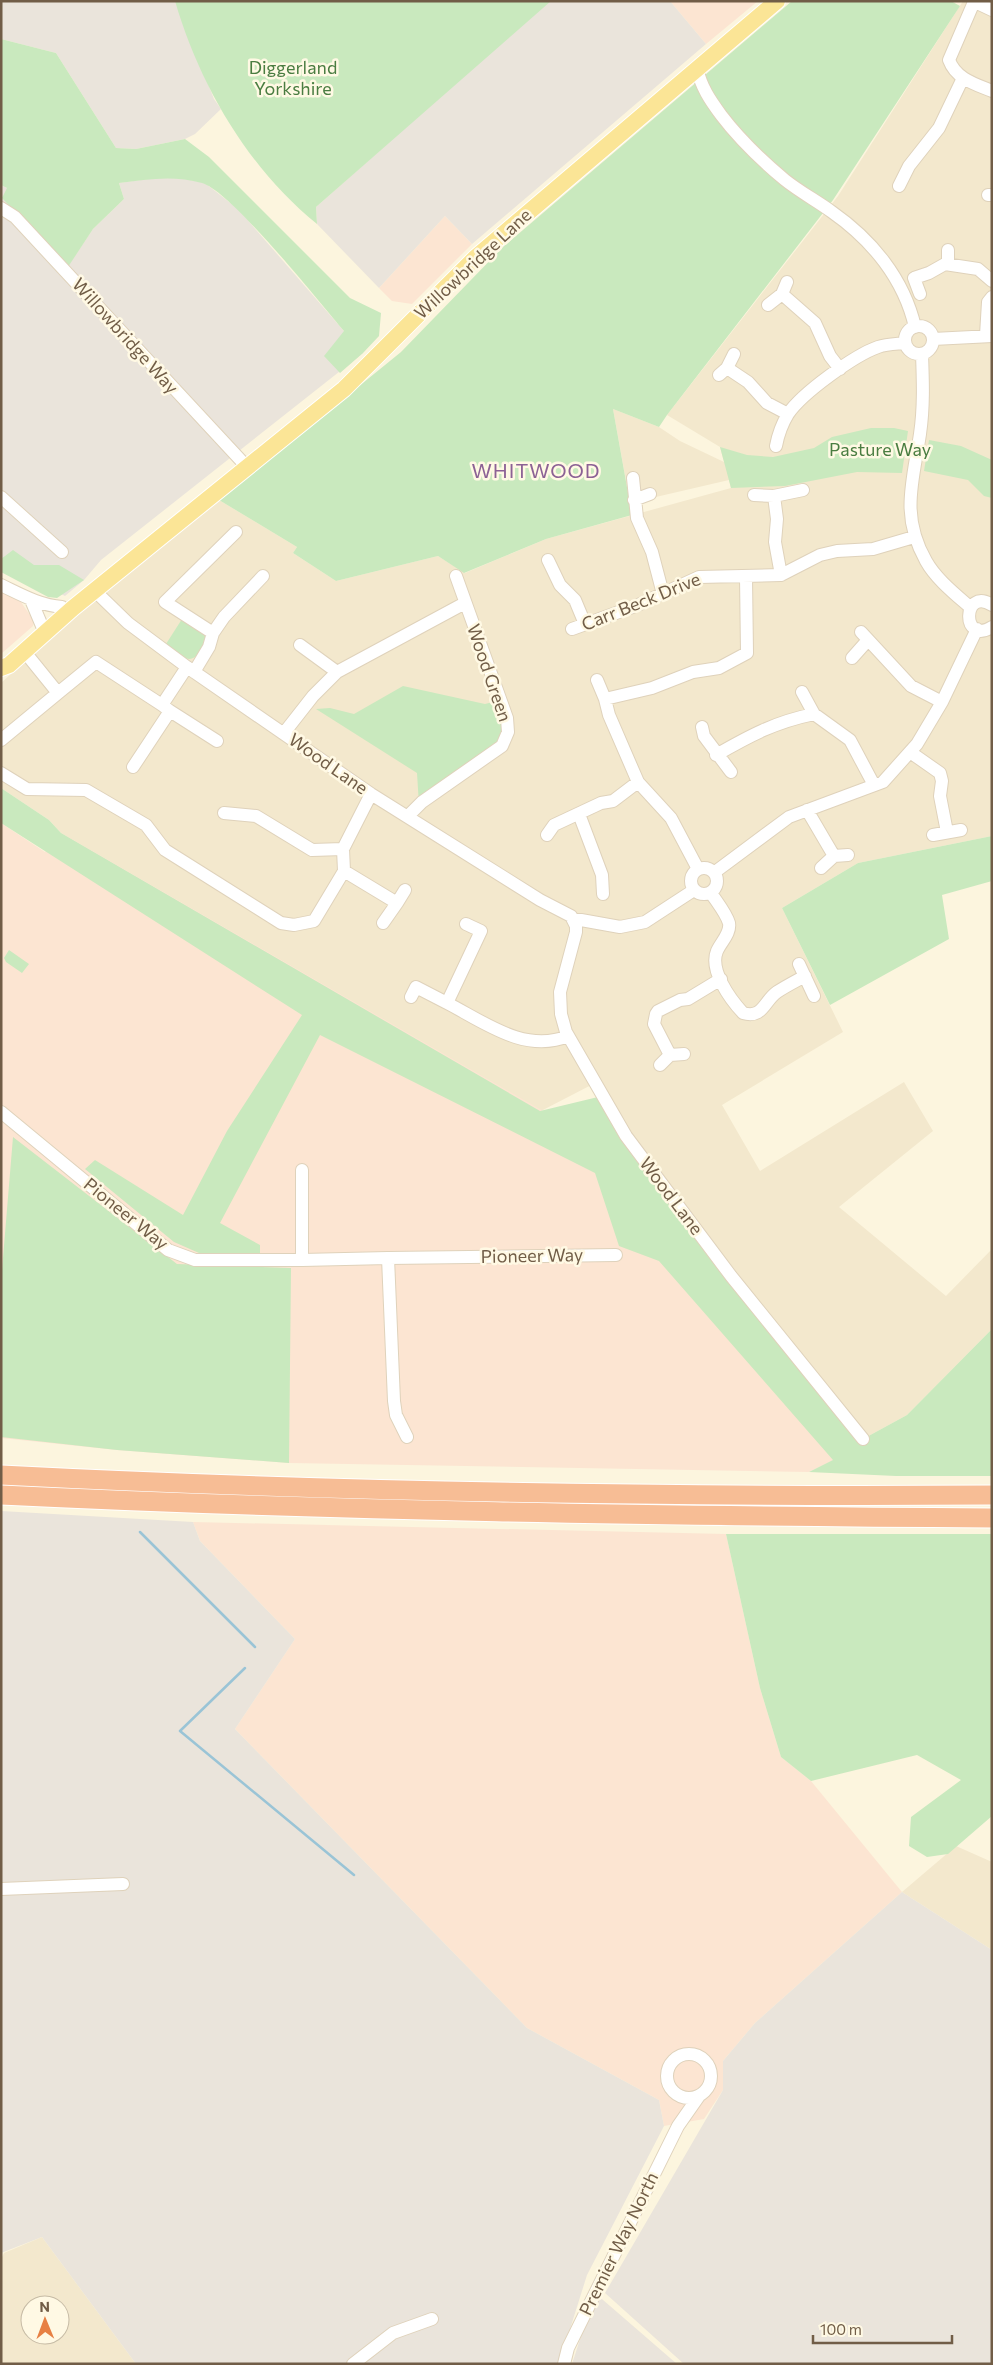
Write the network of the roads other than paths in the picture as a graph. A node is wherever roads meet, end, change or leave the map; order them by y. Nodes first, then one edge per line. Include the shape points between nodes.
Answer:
1 (777, 1) edge
2 (973, 2) edge
3 (992, 10) edge
4 (697, 68) junction
5 (963, 78) junction
6 (677, 85) junction
7 (992, 91) edge
8 (718, 111) junction
9 (898, 188) dead end
10 (1, 208) edge
11 (992, 281) edge
12 (787, 282) dead end
13 (782, 294) junction
14 (920, 294) dead end
15 (992, 298) edge
16 (768, 305) dead end
17 (915, 326) junction
18 (989, 336) edge
19 (933, 339) junction
20 (905, 343) junction
21 (734, 354) dead end
22 (922, 354) junction
23 (840, 369) junction
24 (788, 414) junction
25 (776, 446) dead end
26 (247, 467) junction
27 (633, 478) dead end
28 (803, 490) dead end
29 (650, 494) dead end
30 (754, 494) dead end
31 (1, 496) edge
32 (774, 496) junction
33 (634, 500) junction
34 (236, 532) dead end
35 (914, 537) junction
36 (62, 552) dead end
37 (548, 560) dead end
38 (781, 575) junction
39 (263, 576) dead end
40 (456, 576) dead end
41 (746, 577) junction
42 (1, 585) edge
43 (94, 591) junction
44 (663, 594) junction
45 (31, 600) junction
46 (991, 602) edge
47 (464, 603) junction
48 (971, 608) junction
49 (52, 615) junction
50 (585, 624) junction
51 (992, 627) edge
52 (572, 629) dead end
53 (977, 629) junction
54 (214, 633) junction
55 (300, 645) dead end
56 (24, 652) junction
57 (852, 658) dead end
58 (1, 667) edge
59 (190, 670) junction
60 (337, 672) junction
61 (597, 680) dead end
62 (802, 692) dead end
63 (58, 693) junction
64 (605, 699) junction
65 (942, 702) junction
66 (166, 708) junction
67 (814, 714) junction
68 (702, 727) dead end
69 (284, 733) junction
70 (1, 740) edge
71 (218, 741) dead end
72 (910, 752) junction
73 (717, 754) junction
74 (133, 767) dead end
75 (731, 772) dead end
76 (1, 773) edge
77 (638, 782) junction
78 (874, 785) junction
79 (371, 794) junction
80 (807, 810) junction
81 (224, 813) dead end
82 (579, 814) junction
83 (408, 816) junction
84 (961, 830) dead end
85 (947, 832) junction
86 (547, 835) dead end
87 (933, 835) dead end
88 (343, 849) junction
89 (848, 855) dead end
90 (834, 856) junction
91 (821, 868) dead end
92 (698, 869) junction
93 (344, 871) junction
94 (715, 872) junction
95 (404, 890) dead end
96 (694, 890) junction
97 (711, 893) junction
98 (603, 894) dead end
99 (397, 903) junction
100 (574, 920) junction
101 (383, 923) dead end
102 (466, 924) dead end
103 (799, 964) dead end
104 (805, 976) junction
105 (721, 979) junction
106 (411, 996) dead end
107 (814, 996) dead end
108 (447, 1003) junction
109 (568, 1036) junction
110 (684, 1054) dead end
111 (670, 1055) junction
112 (660, 1065) dead end
113 (1, 1112) edge
114 (302, 1170) dead end
115 (616, 1255) dead end
116 (388, 1258) junction
117 (302, 1260) junction
118 (406, 1437) dead end
119 (863, 1439) dead end
120 (1, 1474) edge
121 (1, 1495) edge
122 (992, 1495) edge
123 (992, 1518) edge
124 (123, 1884) dead end
125 (1, 1889) edge
126 (672, 2092) junction
127 (699, 2096) junction
128 (678, 2126) junction
129 (432, 2319) dead end
130 (352, 2364) edge
131 (564, 2364) edge

1 - 4 main road, Willowbridge Lane
2 - 3 street
2 - 5 street via 950,60 952,69
4 - 6 main road, Willowbridge Lane
4 - 8 street via 702,87
5 - 7 street
5 - 9 street via 940,128 909,166
6 - 8 street via 694,89
6 - 26 main road, Willowbridge Lane via 476,257 344,389
8 - 17 street via 738,138 786,181 867,240 900,287 912,311
10 - 26 street, Willowbridge Way via 34,237
11 - 14 street via 978,269 948,257 929,273 914,278
12 - 13 street
13 - 16 street
13 - 23 street via 814,323
15 - 18 street via 988,302
17 - 19 street via 927,329
17 - 20 street via 907,332
18 - 19 street
19 - 22 street via 930,348
20 - 22 street via 912,352
20 - 23 street via 877,347
21 - 24 street via 723,371 748,382 767,403
22 - 35 street via 923,406 909,491
23 - 24 street via 806,394
24 - 25 street
26 - 43 main road, Willowbridge Lane
27 - 33 street
28 - 32 street
29 - 33 street
30 - 32 street
31 - 36 street
32 - 38 street via 775,542
33 - 44 street
34 - 54 street via 164,602
35 - 38 street, Carr Beck Drive via 873,549 820,555
35 - 48 street via 926,562
37 - 50 street via 560,585 575,600
38 - 41 street, Carr Beck Drive
39 - 54 street via 224,617
40 - 47 street, Wood Green
41 - 44 street, Carr Beck Drive via 706,575
41 - 64 street via 746,653 719,668 693,672 652,688
42 - 45 street
43 - 49 main road, Willowbridge Lane
43 - 59 street, Wood Lane via 128,624
44 - 50 street, Carr Beck Drive
45 - 49 street
45 - 49 street via 47,606
46 - 48 street via 977,603
47 - 60 street, Wood Green
47 - 83 street, Wood Green via 503,706 508,732 502,746 422,802
48 - 53 street via 969,620
49 - 56 main road
49 - 58 main road
50 - 52 street, Carr Beck Drive
51 - 53 street
53 - 65 street
54 - 59 street via 209,648
55 - 60 street
56 - 58 main road via 9,665
56 - 63 street
57 - 65 street via 865,636 911,686
59 - 66 street
59 - 69 street, Wood Lane
60 - 69 street, Wood Green
61 - 64 street
62 - 67 street
63 - 66 street via 96,662
63 - 70 street
64 - 77 street via 608,714
65 - 72 street
66 - 71 street
66 - 74 street
67 - 73 street via 752,734
67 - 78 street via 850,740
68 - 73 street via 704,736
69 - 79 street, Wood Lane
72 - 78 street via 882,782
72 - 85 street via 940,773 940,796
73 - 75 street
76 - 93 street via 27,789 86,790 146,825 165,850 281,923 294,925 314,921
77 - 82 street via 613,801
77 - 92 street via 671,818
78 - 80 street
79 - 83 street, Wood Lane
79 - 88 street
80 - 90 street
80 - 94 street via 789,817
81 - 88 street via 256,816 312,850
82 - 86 street via 554,826
82 - 98 street via 602,875
83 - 100 street, Wood Lane
84 - 85 street
85 - 87 street
88 - 93 street
89 - 90 street
90 - 91 street
92 - 94 street
92 - 96 street via 691,878
93 - 99 street
94 - 97 street via 718,881
95 - 99 street
96 - 97 street via 702,894
96 - 100 street, Wood Lane via 645,922 620,927
97 - 105 street via 729,923 715,961
99 - 101 street
100 - 109 street, Wood Lane via 576,932 560,992 561,1014
102 - 108 street via 482,931
103 - 104 street
104 - 105 street via 775,993 761,1011 748,1014 738,1007
104 - 107 street
105 - 111 street via 656,1014 654,1024
106 - 108 street via 416,987
108 - 109 street via 515,1038 552,1041
109 - 119 street, Wood Lane via 626,1136 731,1276
110 - 111 street
111 - 112 street
113 - 117 street, Pioneer Way via 168,1250 195,1260
114 - 117 street
115 - 116 street, Pioneer Way
116 - 117 street, Pioneer Way
116 - 118 street via 394,1401 396,1415
120 - 122 highway via 220,1485 644,1495
121 - 123 highway via 411,1512
124 - 125 street
126 - 127 street via 685,2099
126 - 127 street, Premier Way North via 666,2078 667,2070 676,2058 690,2054 703,2059 710,2070 709,2087
126 - 128 street, Premier Way North via 678,2109
127 - 128 street, Premier Way North
128 - 131 street, Premier Way North via 568,2348
129 - 130 street via 393,2333

